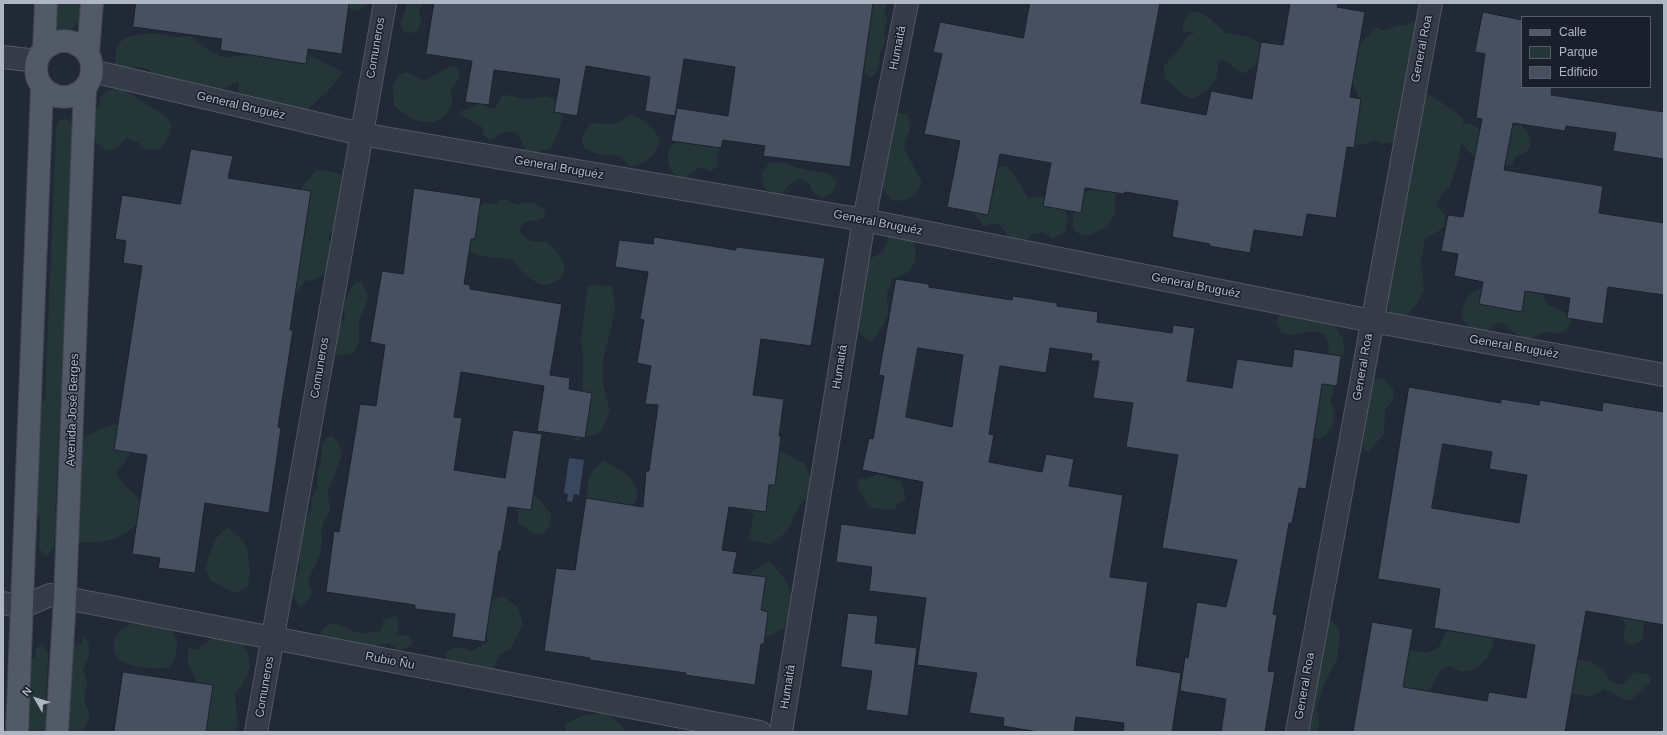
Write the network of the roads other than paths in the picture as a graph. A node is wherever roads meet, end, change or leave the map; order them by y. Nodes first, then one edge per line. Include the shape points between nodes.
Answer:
1 (46, 3) edge
2 (92, 3) edge
3 (385, 3) edge
4 (907, 3) edge
5 (1431, 3) edge
6 (40, 55) junction
7 (3, 57) edge
8 (89, 71) junction
9 (42, 88) junction
10 (361, 134) junction
11 (864, 220) junction
12 (1372, 321) junction
13 (1664, 375) edge
14 (65, 598) junction
15 (13, 605) edge
16 (274, 638) junction
17 (17, 732) edge
18 (57, 732) edge
19 (256, 732) edge
20 (760, 732) edge
21 (781, 732) edge
22 (1297, 732) edge

1 - 6 main road
2 - 8 main road, Avenida José Berges
3 - 10 street, Comuneros
4 - 11 street, Humaitá
5 - 12 street, General Roa
6 - 7 street
6 - 8 main road via 55,42 75,43
6 - 9 main road via 36,73
8 - 9 main road via 79,94 64,98 56,97
8 - 10 street, General Bruguéz
8 - 14 main road, Avenida José Berges
9 - 15 main road
10 - 11 street, General Bruguéz
10 - 16 street, Comuneros
11 - 12 street, General Bruguéz
11 - 21 street, Humaitá
12 - 13 street, General Bruguéz
12 - 22 street, General Roa
14 - 15 street, Rubio Ñu via 50,595
14 - 16 street, Rubio Ñu
14 - 18 main road, Avenida José Berges
15 - 17 main road
16 - 19 street, Comuneros
16 - 20 street, Rubio Ñu

